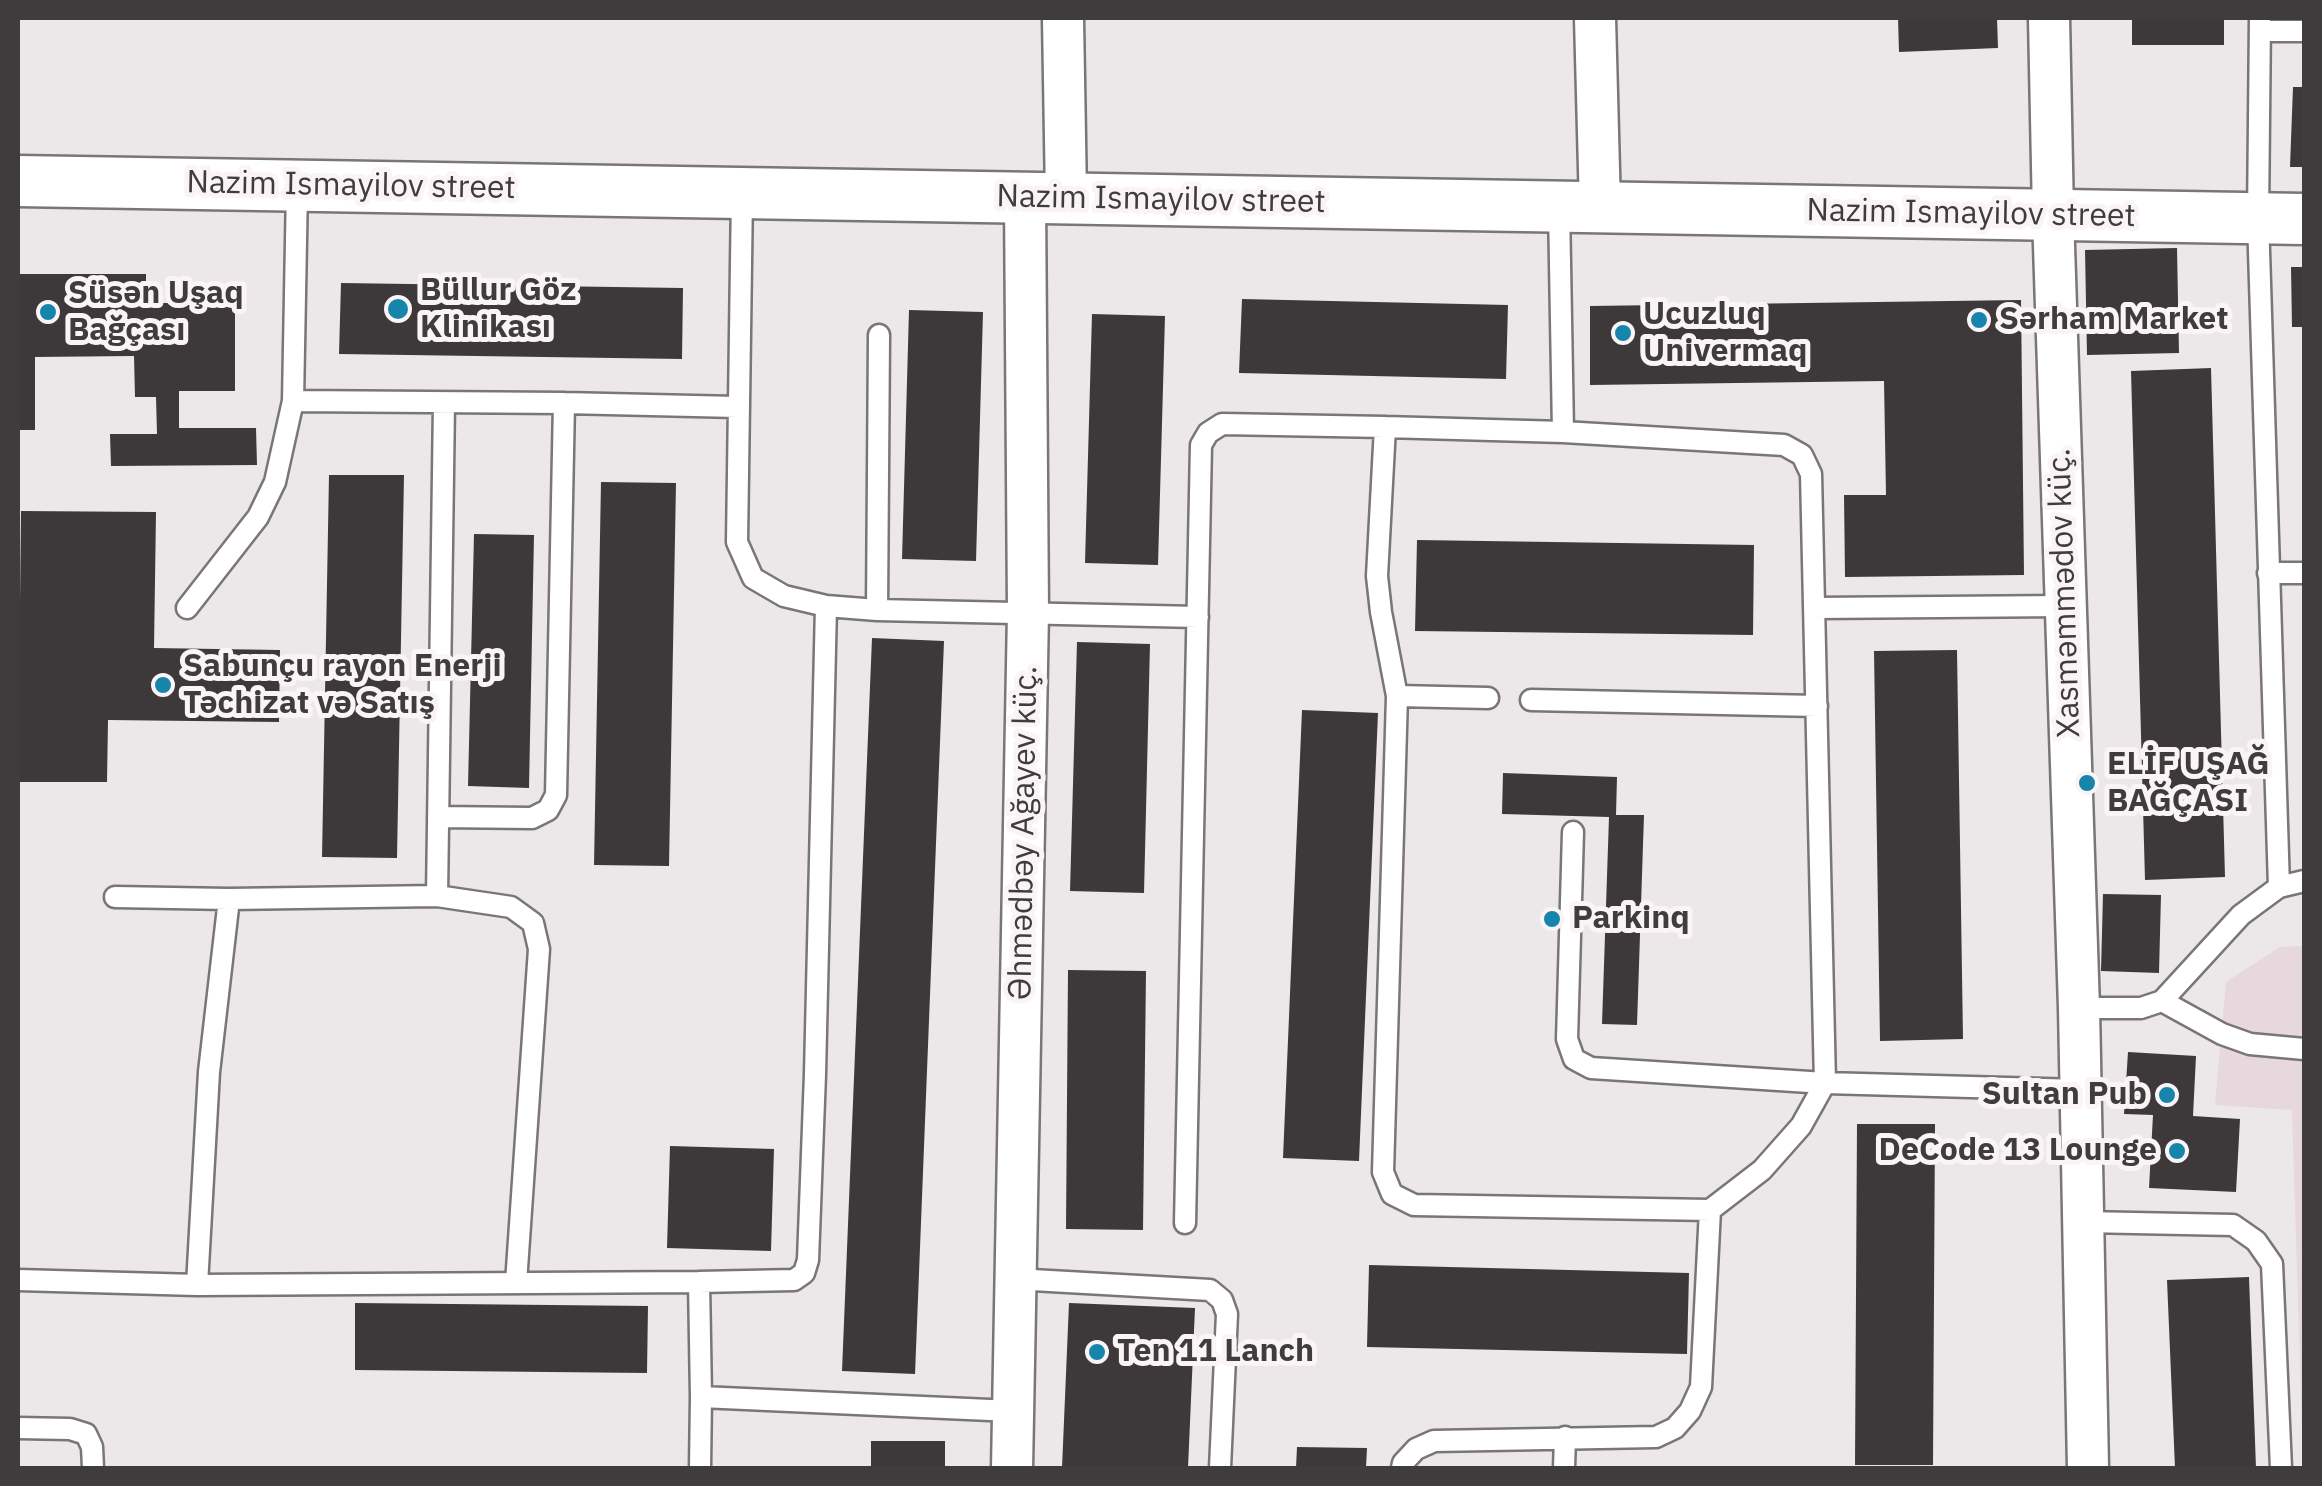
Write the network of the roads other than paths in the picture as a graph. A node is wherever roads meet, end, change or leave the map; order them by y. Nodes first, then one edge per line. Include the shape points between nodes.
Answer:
1 (1063, 18) edge
2 (1595, 18) edge
3 (2049, 18) edge
4 (2260, 24) edge
5 (2304, 31) edge
6 (18, 180) edge
7 (297, 186) junction
8 (742, 193) junction
9 (1046, 198) junction
10 (1580, 207) junction
11 (2053, 215) junction
12 (2281, 219) edge
13 (879, 335) dead end
14 (292, 401) junction
15 (444, 403) junction
16 (564, 403) junction
17 (737, 407) junction
18 (1386, 427) junction
19 (1562, 432) junction
20 (2304, 573) edge
21 (2268, 574) junction
22 (826, 606) junction
23 (2065, 606) junction
24 (187, 608) dead end
25 (1815, 608) junction
26 (877, 610) junction
27 (1028, 612) junction
28 (1198, 618) junction
29 (1397, 696) junction
30 (1488, 698) dead end
31 (1531, 700) dead end
32 (1816, 706) junction
33 (438, 818) junction
34 (1573, 832) dead end
35 (2304, 881) edge
36 (2280, 887) junction
37 (437, 896) junction
38 (115, 897) dead end
39 (229, 899) junction
40 (2162, 1001) junction
41 (2079, 1008) junction
42 (2304, 1049) edge
43 (1825, 1083) junction
44 (2080, 1090) junction
45 (1710, 1210) junction
46 (1185, 1222) dead end
47 (2084, 1222) junction
48 (18, 1280) edge
49 (1014, 1280) junction
50 (699, 1282) junction
51 (516, 1283) junction
52 (198, 1284) junction
53 (701, 1397) junction
54 (1012, 1411) junction
55 (18, 1428) edge
56 (1565, 1438) junction
57 (93, 1468) edge
58 (700, 1468) edge
59 (1012, 1468) edge
60 (1220, 1468) edge
61 (1402, 1468) edge
62 (1564, 1468) edge
63 (2088, 1468) edge
64 (2281, 1468) edge

1 - 9 street, Əhmədbəy Ağayev küç.
2 - 10 street
3 - 11 street, Xasməmmədov küç.
4 - 5 lane
4 - 12 lane
6 - 7 street, Nazim Ismayilov street
7 - 8 street, Nazim Ismayilov street
7 - 14 lane
8 - 9 street, Nazim Ismayilov street
8 - 17 lane
9 - 10 street, Nazim Ismayilov street
9 - 27 street, Əhmədbəy Ağayev küç.
10 - 11 street, Nazim Ismayilov street
10 - 19 lane
11 - 12 street, Nazim Ismayilov street
11 - 23 street, Xasməmmədov küç.
12 - 21 lane
13 - 26 lane
14 - 15 lane
14 - 24 lane via 275,482 258,517
15 - 16 lane
15 - 33 lane
16 - 17 lane
16 - 33 lane via 556,795 548,810 532,818
17 - 22 lane via 737,542 753,578 784,596
18 - 19 lane
18 - 28 lane via 1222,424 1208,433 1200,445
18 - 29 lane via 1377,576
19 - 25 lane via 1784,445 1802,455 1811,474
20 - 21 lane
21 - 36 lane
22 - 26 lane
22 - 50 lane via 808,1260 794,1280
23 - 25 lane
23 - 41 street, Xasməmmədov küç.
25 - 32 lane
26 - 27 lane
27 - 28 lane
27 - 49 street, Əhmədbəy Ağayev küç.
28 - 46 lane
29 - 30 lane
29 - 45 lane via 1383,1172 1392,1194 1414,1205
31 - 32 lane
32 - 43 lane
33 - 37 lane
34 - 43 lane via 1567,1039 1574,1060 1592,1068
35 - 36 lane
36 - 40 lane via 2241,915
37 - 39 lane
37 - 51 lane via 511,907 533,923 539,949
38 - 39 lane
39 - 52 lane via 208,1072
40 - 41 lane via 2141,1008
40 - 42 lane via 2250,1044
41 - 44 street, Xasməmmədov küç.
43 - 44 lane
43 - 45 lane via 1762,1170
44 - 47 street, Xasməmmədov küç.
45 - 56 lane via 1701,1387 1690,1411 1656,1437
47 - 63 street, Xasməmmədov küç.
47 - 64 lane via 2234,1225 2256,1241 2272,1264
48 - 52 lane
49 - 54 street, Əhmədbəy Ağayev küç.
49 - 60 lane via 1210,1290 1222,1300
50 - 51 lane
50 - 53 lane
51 - 52 lane
53 - 54 lane
53 - 58 lane
54 - 59 street, Əhmədbəy Ağayev küç.
55 - 57 lane via 86,1434
56 - 61 lane via 1434,1441 1416,1449
56 - 62 lane

